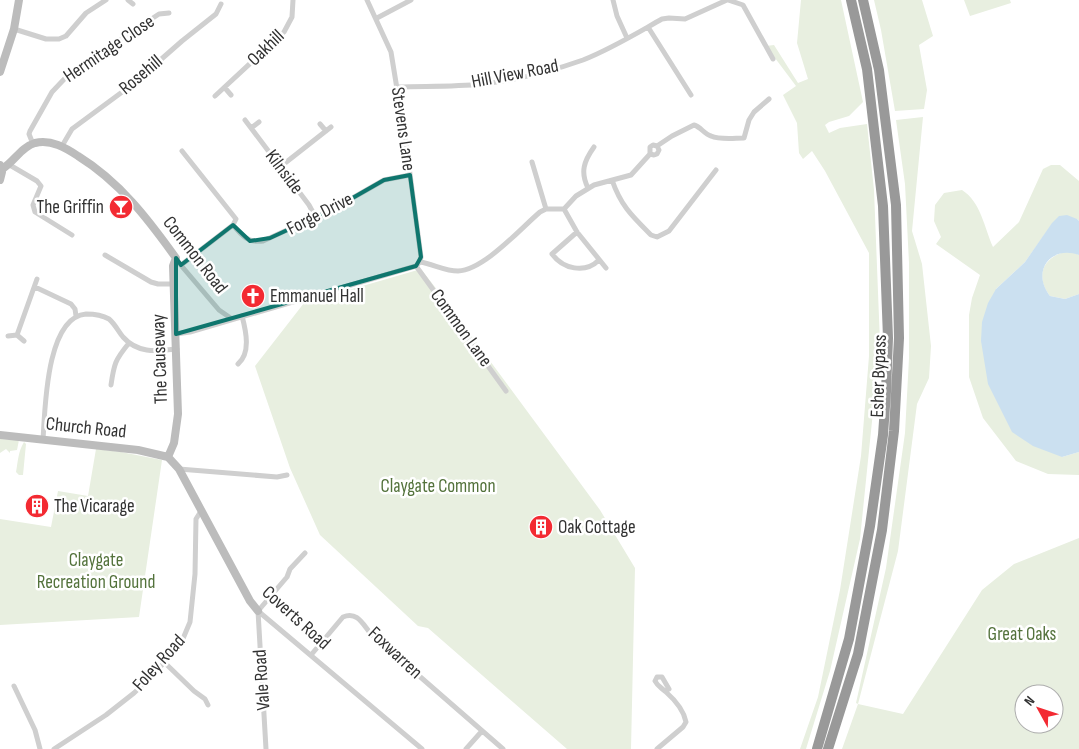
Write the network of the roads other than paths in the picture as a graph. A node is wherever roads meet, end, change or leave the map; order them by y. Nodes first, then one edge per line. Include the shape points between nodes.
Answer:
1 (19, 0) edge
2 (106, 0) edge
3 (128, 0) edge
4 (293, 0) edge
5 (367, 0) edge
6 (411, 0) edge
7 (613, 0) edge
8 (728, 0) edge
9 (851, 0) edge
10 (863, 0) edge
11 (133, 4) dead end
12 (221, 4) dead end
13 (168, 13) dead end
14 (377, 18) junction
15 (648, 27) junction
16 (14, 28) junction
17 (627, 38) junction
18 (773, 59) dead end
19 (0, 72) edge
20 (398, 87) junction
21 (225, 88) junction
22 (231, 94) dead end
23 (691, 95) dead end
24 (215, 96) dead end
25 (768, 99) dead end
26 (244, 120) dead end
27 (259, 122) dead end
28 (320, 124) dead end
29 (331, 127) dead end
30 (251, 128) junction
31 (326, 132) junction
32 (33, 144) junction
33 (62, 146) junction
34 (594, 147) dead end
35 (182, 151) dead end
36 (532, 162) dead end
37 (3, 166) edge
38 (280, 167) junction
39 (716, 170) dead end
40 (410, 175) junction
41 (0, 180) edge
42 (612, 180) junction
43 (588, 188) junction
44 (546, 209) junction
45 (564, 209) junction
46 (316, 218) junction
47 (233, 225) junction
48 (577, 232) junction
49 (72, 235) dead end
50 (105, 255) dead end
51 (599, 260) junction
52 (178, 261) junction
53 (418, 264) junction
54 (606, 268) dead end
55 (37, 279) dead end
56 (174, 284) junction
57 (34, 287) junction
58 (76, 316) junction
59 (242, 316) junction
60 (232, 319) junction
61 (176, 334) junction
62 (17, 335) junction
63 (8, 336) dead end
64 (24, 341) dead end
65 (129, 343) junction
66 (177, 349) junction
67 (238, 364) dead end
68 (112, 378) junction
69 (119, 380) dead end
70 (111, 385) dead end
71 (506, 391) dead end
72 (0, 435) edge
73 (43, 440) junction
74 (168, 457) junction
75 (179, 469) junction
76 (287, 475) dead end
77 (201, 510) junction
78 (305, 553) dead end
79 (258, 611) junction
80 (311, 654) junction
81 (165, 662) junction
82 (14, 686) dead end
83 (669, 689) dead end
84 (208, 705) dead end
85 (482, 731) junction
86 (40, 749) edge
87 (54, 749) edge
88 (266, 749) edge
89 (422, 749) edge
90 (466, 749) edge
91 (504, 749) edge
92 (659, 749) edge
93 (817, 749) edge
94 (828, 749) edge

1 - 16 street
2 - 16 street via 82,16 66,36 59,39 46,39
3 - 11 street
4 - 21 street, Oakhill via 292,17 284,32
5 - 14 street, Stevens Lane
6 - 14 street
7 - 17 street
8 - 15 street, Hill View Road via 684,19 662,19
8 - 18 street via 743,5
9 - 93 highway, Esher Bypass via 867,69 883,206 888,338 886,392 870,526 849,639
10 - 94 highway, Esher Bypass via 880,70 896,206 898,356 894,431 882,530 858,654
12 - 33 street, Rosehill via 216,14 133,84 72,129
13 - 32 street, Hermitage Close via 159,14 57,84 30,131
14 - 20 street, Stevens Lane via 391,52
15 - 17 street, Hill View Road
15 - 23 street
16 - 19 street
17 - 20 street, Hill View Road via 583,60 510,80
20 - 40 street, Stevens Lane
21 - 22 street
21 - 24 street, Oakhill
25 - 42 street via 749,120 744,138 713,137 694,125 650,147 650,154 631,175
26 - 30 street, Kilnside
27 - 30 street
28 - 31 street
29 - 31 street
30 - 38 street, Kilnside
31 - 38 street
32 - 33 street, Common Road
32 - 37 street
33 - 52 street, Common Road via 113,182 138,208
34 - 43 street via 584,165 584,182
35 - 47 street via 234,216
36 - 44 street
37 - 41 street
37 - 49 street via 38,181 41,186 33,205 35,212
38 - 46 street, Kilnside
39 - 42 street via 669,231 657,237 624,206
40 - 46 street, Forge Drive via 384,180
40 - 53 street, Stevens Lane via 421,257
42 - 43 street
43 - 45 street
44 - 45 street
44 - 53 street via 486,259 467,269 452,271
45 - 48 street
46 - 47 street, Forge Drive via 256,242 245,238
47 - 52 street
48 - 51 street
48 - 51 street via 552,254 577,268 590,268
50 - 56 street via 151,282
51 - 54 street
52 - 56 street, The Causeway via 173,266
52 - 60 street, Common Road via 219,310
53 - 59 street, Common Road
53 - 71 street, Common Lane
55 - 57 street
56 - 61 street, The Causeway
57 - 58 street via 71,304
57 - 62 street
58 - 65 street via 92,314 108,320
58 - 73 street via 64,328 54,351 48,379
59 - 60 street, Common Road
59 - 67 street via 246,350 244,359
60 - 61 street
61 - 66 street, The Causeway
62 - 63 street
62 - 64 street
65 - 66 street via 145,350
65 - 68 street via 117,358
66 - 74 street, The Causeway via 177,430
68 - 69 street
68 - 70 street
72 - 73 street, Church Road
73 - 74 street, Church Road via 138,450
74 - 75 street, Coverts Road
75 - 76 street via 277,477
75 - 77 street, Coverts Road
77 - 79 street, Coverts Road
77 - 81 street, Foley Road via 196,519 190,622 182,642
78 - 79 street
79 - 80 street, Coverts Road
79 - 88 street, Vale Road
80 - 85 street, Foxwarren via 343,617 356,617 371,634
80 - 89 street, Coverts Road
81 - 84 street
81 - 87 street, Foley Road via 106,716
82 - 86 street via 35,730
83 - 92 street via 662,677 657,677 657,686 684,714 686,722
85 - 90 street
85 - 91 street, Foxwarren

